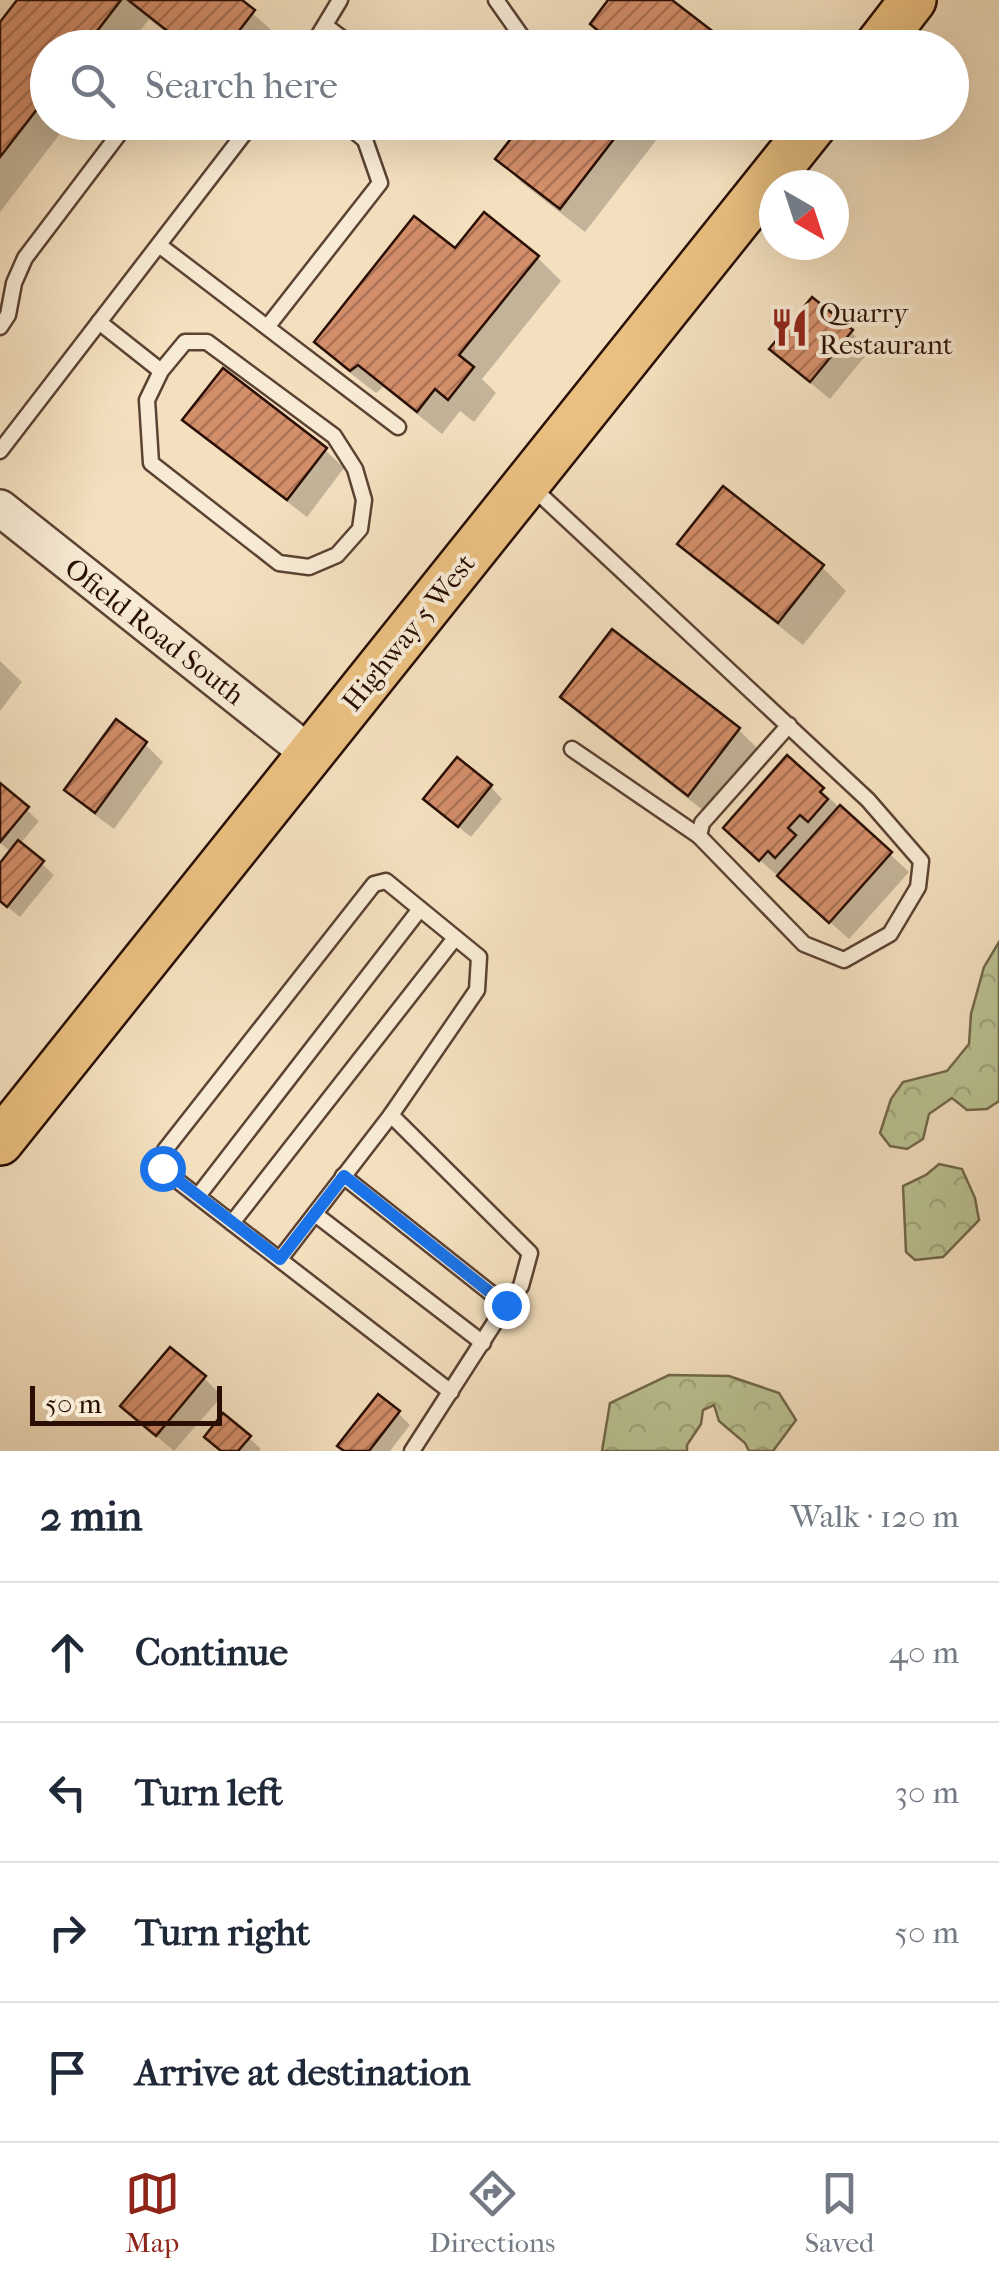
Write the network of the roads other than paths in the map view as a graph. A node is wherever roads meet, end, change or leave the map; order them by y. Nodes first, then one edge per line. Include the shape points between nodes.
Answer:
1 (340, 0) edge
2 (496, 0) edge
3 (913, 0) edge
4 (326, 26) junction
5 (323, 30) edge
6 (331, 30) edge
7 (517, 30) edge
8 (890, 30) edge
9 (114, 140) edge
10 (239, 140) edge
11 (365, 140) edge
12 (802, 140) edge
13 (159, 245) junction
14 (99, 322) junction
15 (268, 326) junction
16 (0, 327) edge
17 (161, 370) junction
18 (398, 427) dead end
19 (0, 451) edge
20 (528, 483) junction
21 (0, 508) edge
22 (789, 726) junction
23 (572, 749) dead end
24 (310, 754) junction
25 (699, 836) junction
26 (420, 909) junction
27 (455, 938) junction
28 (391, 1115) junction
29 (0, 1142) edge
30 (344, 1176) junction
31 (198, 1196) junction
32 (314, 1214) junction
33 (232, 1222) junction
34 (280, 1259) junction
35 (506, 1305) junction
36 (483, 1343) junction
37 (451, 1392) junction
38 (412, 1451) edge

1 - 4 lane
2 - 7 lane
3 - 8 main road
4 - 5 lane
4 - 6 lane
9 - 16 lane via 25,258
10 - 13 lane
11 - 15 lane via 380,184
12 - 20 main road, Highway 5 West
13 - 14 lane
13 - 15 lane
14 - 17 lane
14 - 19 lane
15 - 18 lane
17 - 17 lane via 147,400 151,463 278,563 309,567 337,555 360,529 364,500 355,469 334,436 207,342 186,342
20 - 22 lane
20 - 24 main road, Highway 5 West
21 - 24 street, Ofield Road South
22 - 25 lane via 702,823
22 - 25 lane via 921,861 918,887 890,934 844,960 804,944
23 - 25 lane
24 - 29 main road, Highway 5 West
26 - 27 lane
26 - 31 lane
26 - 31 lane via 386,880 374,884 165,1150 162,1168
27 - 28 lane via 478,957 477,990
27 - 33 lane
28 - 30 lane
28 - 35 lane via 530,1253 521,1286
30 - 32 lane
30 - 35 lane
31 - 33 lane
32 - 34 lane
32 - 36 lane
33 - 34 lane
34 - 37 lane
35 - 36 lane
36 - 37 lane
37 - 38 lane

